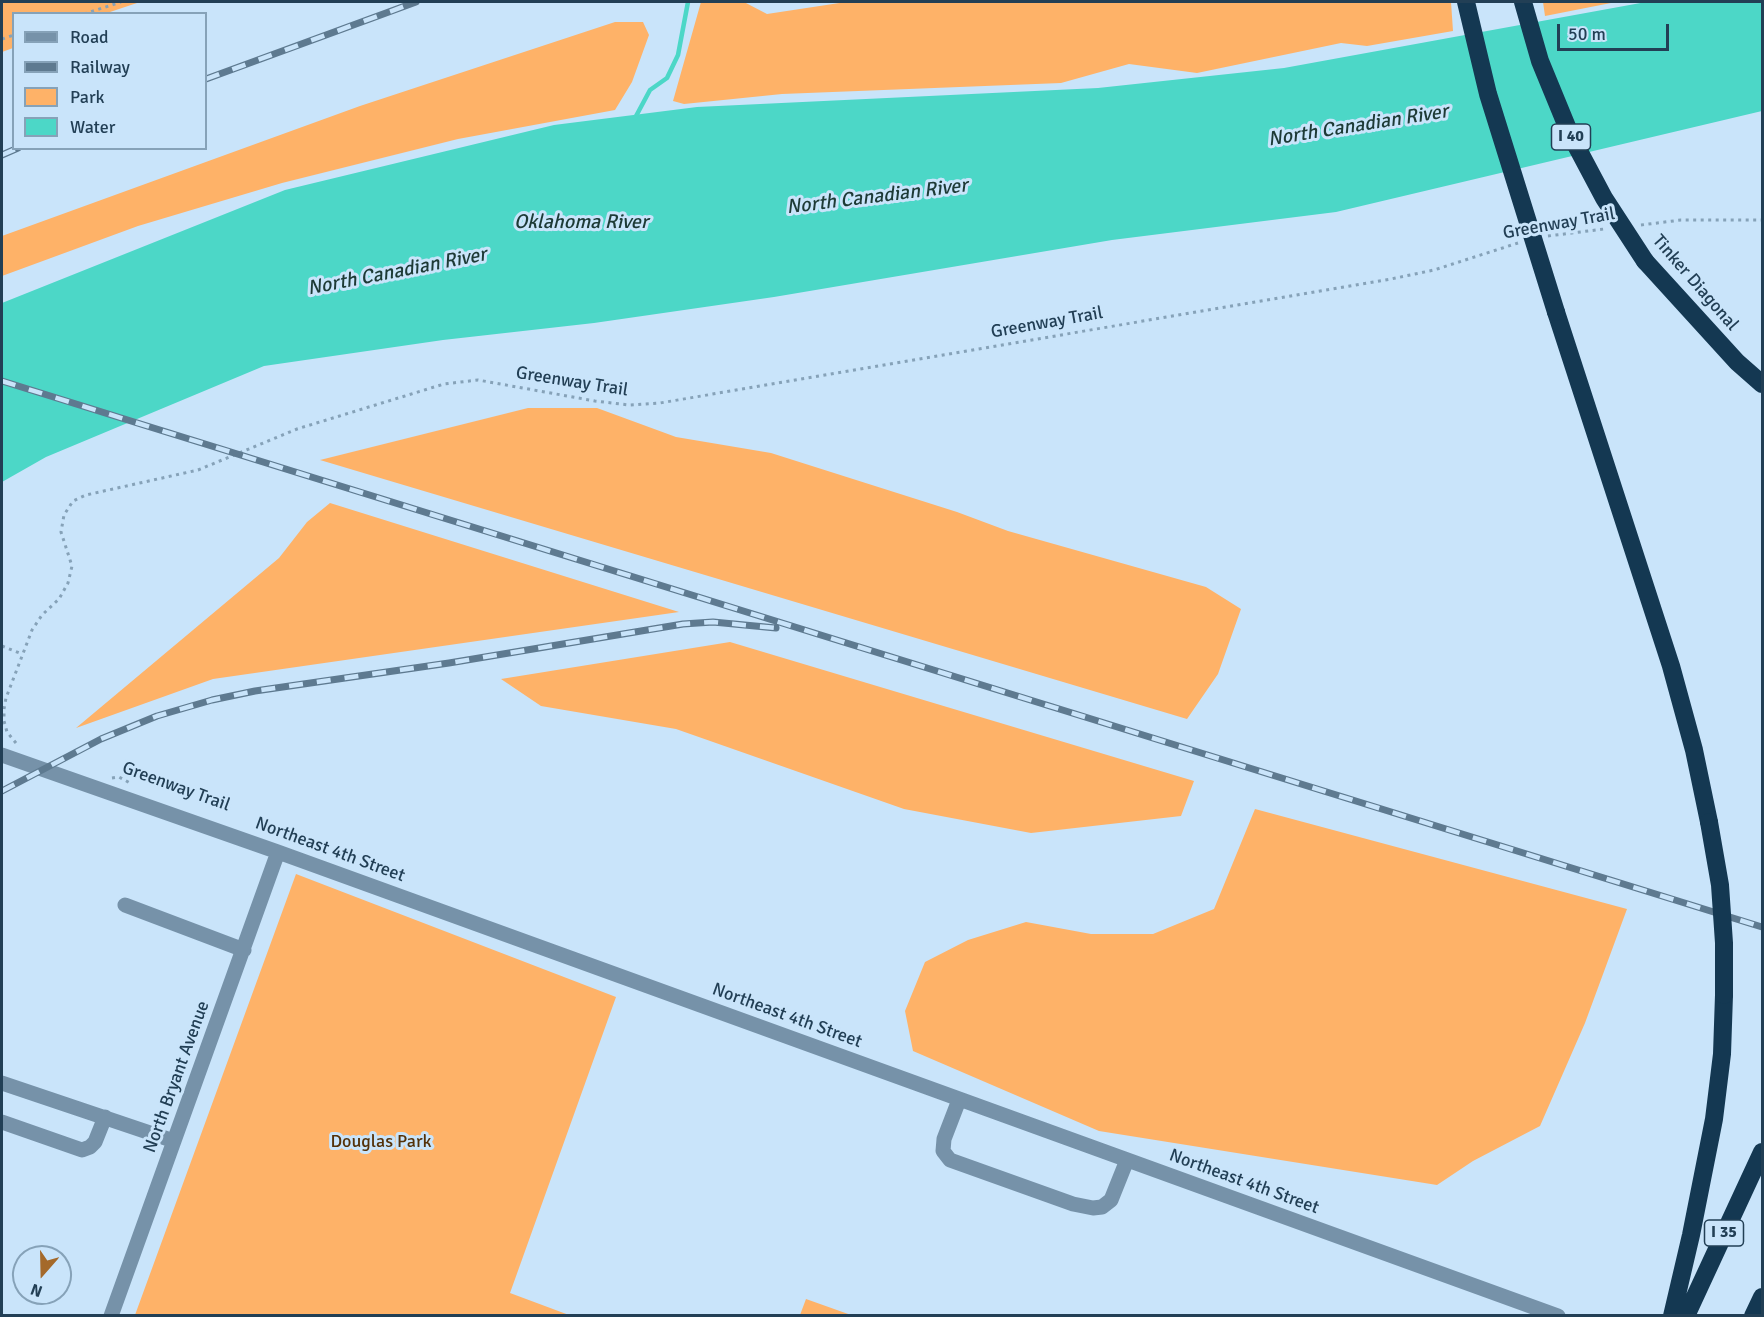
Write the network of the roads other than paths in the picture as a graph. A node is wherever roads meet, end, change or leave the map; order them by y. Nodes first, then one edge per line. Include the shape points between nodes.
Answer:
1 (1466, 2) edge
2 (1523, 2) edge
3 (1762, 384) edge
4 (2, 755) edge
5 (279, 852) junction
6 (125, 905) dead end
7 (244, 950) junction
8 (2, 1083) edge
9 (959, 1100) junction
10 (105, 1118) junction
11 (2, 1122) edge
12 (174, 1141) junction
13 (1762, 1152) edge
14 (1127, 1160) junction
15 (1762, 1297) edge
16 (111, 1316) edge
17 (1558, 1316) edge
18 (1672, 1316) edge
19 (1686, 1316) edge
20 (1753, 1316) edge

1 - 18 highway, bridge via 1488,94 1671,666 1694,750 1720,885 1724,943 1722,1054 1692,1235
2 - 3 highway, Tinker Diagonal / I 40, bridge via 1540,61 1570,134 1604,198 1645,261
4 - 5 street, Northeast 4th Street
5 - 7 street, North Bryant Avenue
5 - 9 street, Northeast 4th Street
6 - 7 street
7 - 12 street, North Bryant Avenue
8 - 10 street
9 - 14 street, Northeast 4th Street
9 - 14 street via 944,1139 943,1151 950,1160 1072,1204 1093,1208 1111,1200
10 - 11 street via 95,1142 82,1150
10 - 12 street
12 - 16 street, North Bryant Avenue
13 - 19 highway, I 35
14 - 17 street, Northeast 4th Street
15 - 20 highway

